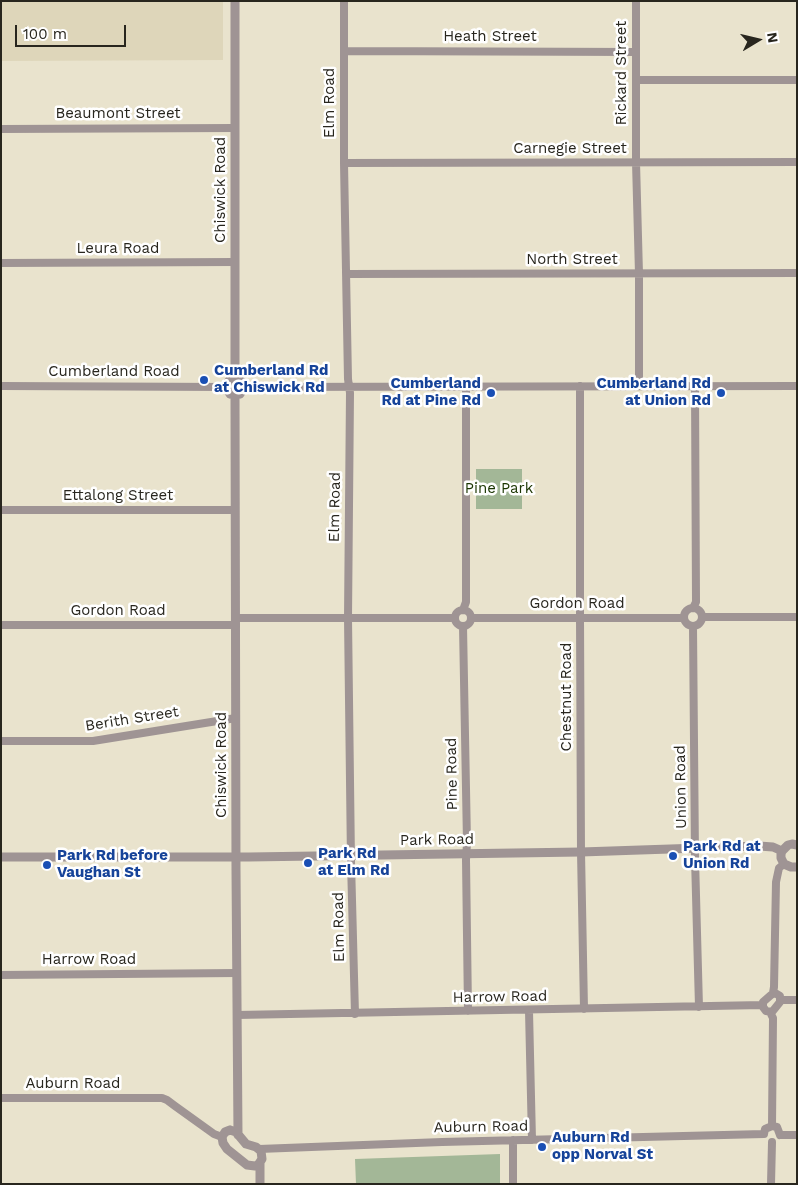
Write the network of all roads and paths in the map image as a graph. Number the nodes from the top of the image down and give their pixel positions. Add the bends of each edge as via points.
1 (235, 1) edge
2 (344, 1) edge
3 (636, 1) edge
4 (344, 51) junction
5 (636, 52) junction
6 (636, 80) junction
7 (797, 80) edge
8 (235, 128) junction
9 (1, 129) edge
10 (636, 162) junction
11 (797, 162) edge
12 (344, 163) junction
13 (235, 262) junction
14 (1, 263) edge
15 (797, 273) edge
16 (346, 274) junction
17 (639, 274) junction
18 (235, 378) junction
19 (1, 386) edge
20 (349, 386) junction
21 (466, 386) junction
22 (580, 386) junction
23 (640, 386) junction
24 (695, 386) junction
25 (797, 386) edge
26 (226, 387) junction
27 (244, 387) junction
28 (235, 395) junction
29 (1, 510) edge
30 (235, 510) junction
31 (693, 608) junction
32 (463, 610) junction
33 (797, 617) edge
34 (348, 618) junction
35 (455, 618) junction
36 (471, 618) junction
37 (580, 618) junction
38 (684, 618) junction
39 (702, 618) junction
40 (235, 622) junction
41 (1, 625) edge
42 (463, 626) junction
43 (693, 627) junction
44 (236, 718) junction
45 (1, 741) edge
46 (797, 845) edge
47 (696, 849) junction
48 (782, 851) junction
49 (581, 852) junction
50 (466, 853) junction
51 (351, 855) junction
52 (236, 857) junction
53 (1, 858) edge
54 (784, 864) junction
55 (797, 867) edge
56 (237, 973) junction
57 (1, 974) edge
58 (773, 994) junction
59 (780, 1000) junction
60 (797, 1000) edge
61 (762, 1005) junction
62 (699, 1007) junction
63 (584, 1009) junction
64 (529, 1010) junction
65 (468, 1011) junction
66 (770, 1012) junction
67 (354, 1014) junction
68 (237, 1015) junction
69 (1, 1098) edge
70 (772, 1126) junction
71 (764, 1134) junction
72 (238, 1135) junction
73 (780, 1135) junction
74 (797, 1135) edge
75 (222, 1137) junction
76 (513, 1140) junction
77 (532, 1140) junction
78 (772, 1142) junction
79 (259, 1149) junction
80 (260, 1162) junction
81 (260, 1184) edge
82 (513, 1184) edge
83 (771, 1184) edge

1 - 8 street, Chiswick Road
2 - 4 street, Elm Road
3 - 5 street, Rickard Street
4 - 5 street, Heath Street
4 - 12 street, Elm Road
5 - 6 street, Rickard Street
6 - 7 street
6 - 10 street, Rickard Street
8 - 9 street, Beaumont Street
8 - 13 street, Chiswick Road
10 - 11 street, Carnegie Street
10 - 12 street, Carnegie Street
10 - 17 street, Rickard Street
12 - 16 street, Elm Road
13 - 14 street, Leura Road
13 - 18 street, Chiswick Road
15 - 17 street, North Street
16 - 17 street, North Street
16 - 20 street, Elm Road
17 - 23 street, Rickard Street
18 - 26 street
18 - 27 street
19 - 26 street, Cumberland Road
20 - 21 street
20 - 27 street
20 - 34 street, Elm Road
21 - 22 street
21 - 32 street via 466,602
22 - 23 street
22 - 37 street, Chestnut Road
23 - 24 street
24 - 25 street
24 - 31 street via 696,602
26 - 28 street
27 - 28 street via 240,394
28 - 30 street, Chiswick Road
29 - 30 street, Ettalong Street
30 - 40 street, Chiswick Road
31 - 38 street via 687,610
31 - 39 street
32 - 35 street via 457,612
32 - 36 street via 469,612
33 - 39 street
34 - 35 street, Gordon Road
34 - 40 street, Gordon Road
34 - 51 street, Elm Road
35 - 42 street
36 - 37 street, Gordon Road
36 - 42 street
37 - 38 street, Gordon Road
37 - 49 street, Chestnut Road
38 - 43 street
39 - 43 street
40 - 41 street, Gordon Road
40 - 44 street, Chiswick Road
42 - 50 street, Pine Road
43 - 47 street, Union Road
44 - 45 street, Berith Street via 92,741
44 - 52 street, Chiswick Road
46 - 48 street via 788,845
47 - 48 street, Park Road via 759,846
47 - 49 street, Park Road
47 - 62 street, Union Road
48 - 54 street
49 - 50 street, Park Road
49 - 63 street, Chestnut Road
50 - 51 street, Park Road
50 - 65 street, Pine Road
51 - 52 street, Park Road
51 - 67 street, Elm Road
52 - 53 street, Park Road
52 - 56 street, Chiswick Road
54 - 55 street
54 - 58 street via 779,868 776,882
56 - 57 street, Harrow Road
56 - 68 street, Chiswick Road
58 - 59 street
58 - 61 street
59 - 60 street
59 - 66 street
61 - 62 street, Harrow Road
61 - 66 street
62 - 63 street, Harrow Road
63 - 64 street, Harrow Road
64 - 65 street, Harrow Road
64 - 77 street
65 - 67 street, Harrow Road
66 - 70 street via 773,1018
67 - 68 street, Harrow Road
68 - 72 street, Chiswick Road
69 - 75 street, Auburn Road via 162,1098 205,1129
70 - 71 street via 765,1129
70 - 73 street via 777,1127
71 - 77 street, Auburn Road
71 - 78 street via 765,1139
72 - 75 street via 230,1130
72 - 79 street via 246,1144
73 - 74 street
73 - 78 street
75 - 80 street via 226,1149 247,1166
76 - 77 street, Auburn Road
76 - 79 street, Auburn Road
76 - 82 street
78 - 83 street
79 - 80 street
80 - 81 street

